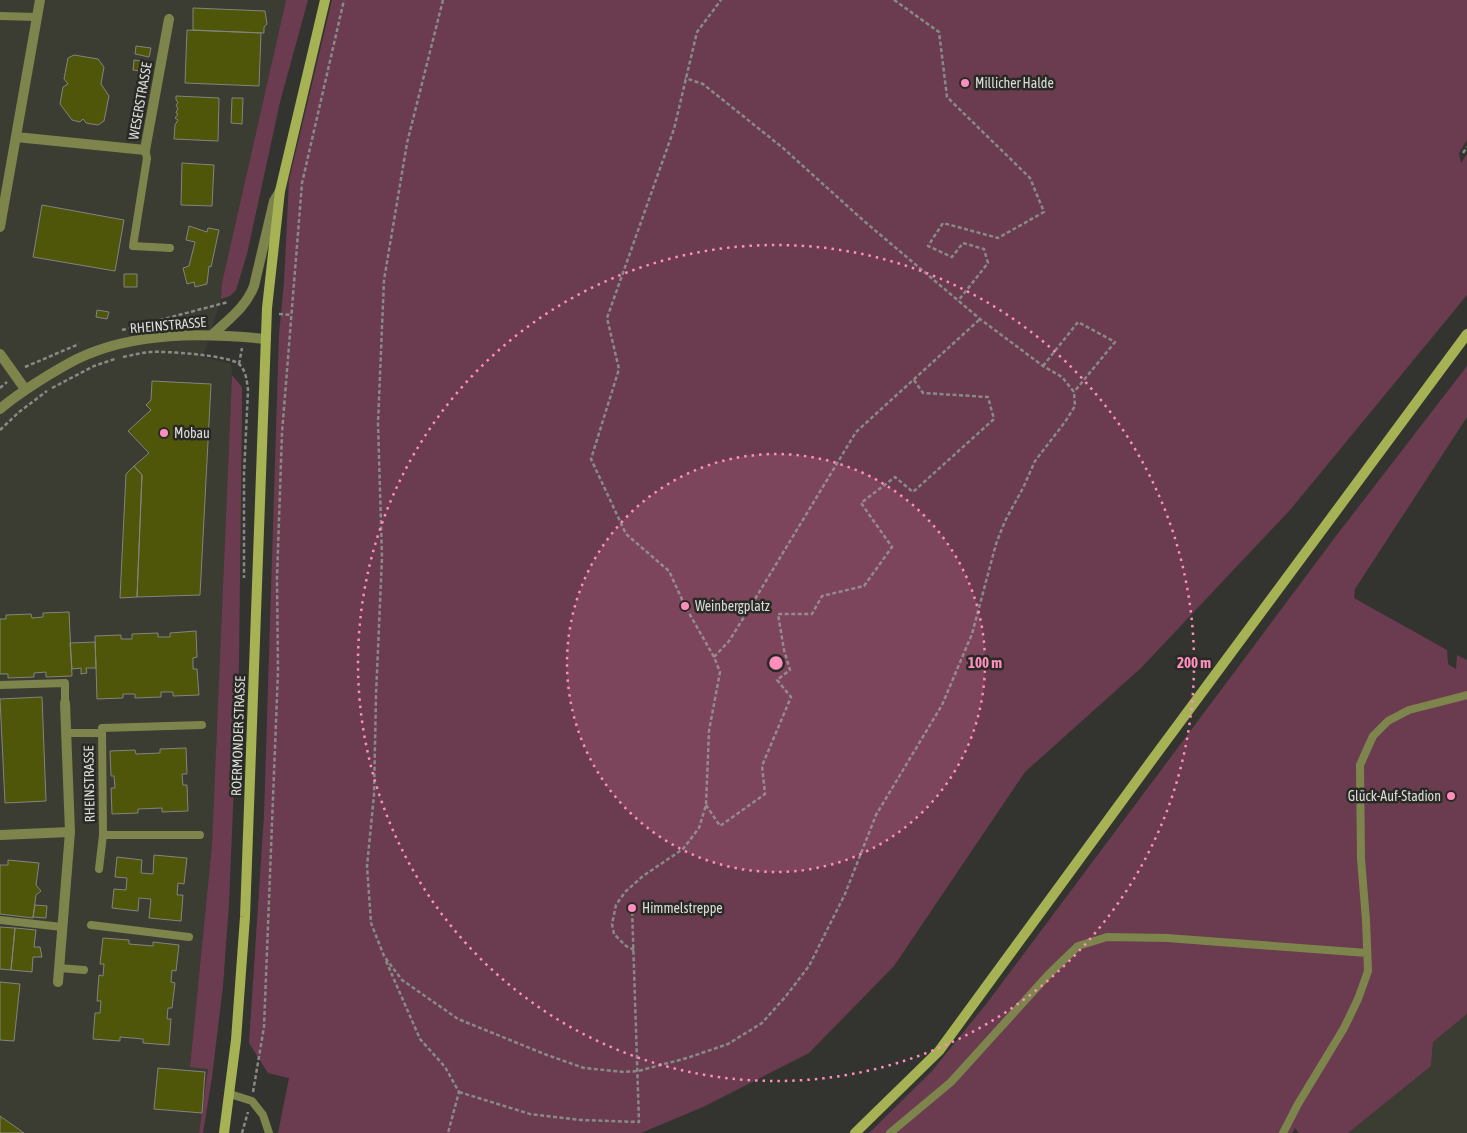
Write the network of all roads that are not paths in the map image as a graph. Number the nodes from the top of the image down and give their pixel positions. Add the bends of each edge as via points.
1 (40, 0) edge
2 (325, 0) edge
3 (0, 16) edge
4 (37, 17) junction
5 (169, 19) dead end
6 (16, 137) junction
7 (145, 150) junction
8 (280, 191) junction
9 (0, 226) edge
10 (170, 248) dead end
11 (1467, 334) edge
12 (212, 335) junction
13 (266, 339) junction
14 (0, 354) edge
15 (25, 389) junction
16 (0, 408) edge
17 (0, 685) edge
18 (1467, 696) edge
19 (65, 703) joint
20 (202, 725) dead end
21 (102, 733) junction
22 (66, 734) junction
23 (70, 832) junction
24 (200, 834) dead end
25 (0, 835) edge
26 (103, 835) junction
27 (99, 869) dead end
28 (0, 920) edge
29 (91, 925) dead end
30 (62, 927) junction
31 (189, 937) dead end
32 (1368, 953) junction
33 (59, 968) junction
34 (84, 970) dead end
35 (58, 982) dead end
36 (230, 1094) junction
37 (224, 1133) edge
38 (269, 1133) edge
39 (856, 1133) edge
40 (890, 1133) edge
41 (1283, 1133) edge

1 - 4 street
2 - 8 main road, ROERMONDER STRASSE
3 - 4 lane
4 - 6 street
5 - 7 street, WESERSTRASSE
6 - 7 street, WESERSTRASSE
6 - 9 street
7 - 10 lane via 147,158 133,246
8 - 12 street via 274,201 250,298
8 - 13 main road, ROERMONDER STRASSE
11 - 39 main road via 939,1052
12 - 13 street, RHEINSTRASSE
12 - 15 street, RHEINSTRASSE via 145,339 112,346 78,358
13 - 36 main road, ROERMONDER STRASSE via 245,908
14 - 15 street
15 - 16 street, RHEINSTRASSE
17 - 19 lane, RHEINSTRASSE via 65,683
18 - 32 lane via 1409,710 1388,721 1373,736 1360,765 1361,859
19 - 22 street, RHEINSTRASSE
20 - 21 lane, RHEINSTRASSE via 102,728
21 - 22 lane, RHEINSTRASSE
21 - 26 lane, RHEINSTRASSE
22 - 23 street, RHEINSTRASSE
23 - 25 street, RHEINSTRASSE
23 - 30 street, RHEINSTRASSE
24 - 26 lane, RHEINSTRASSE
26 - 27 lane, RHEINSTRASSE
28 - 30 lane
29 - 31 lane
30 - 33 street, RHEINSTRASSE
32 - 40 lane via 1167,938 1108,937 1078,946 951,1082
32 - 41 lane via 1368,971 1358,999
33 - 34 lane
33 - 35 street, RHEINSTRASSE
36 - 37 main road, ROERMONDER STRASSE
36 - 38 lane via 252,1101 263,1115

